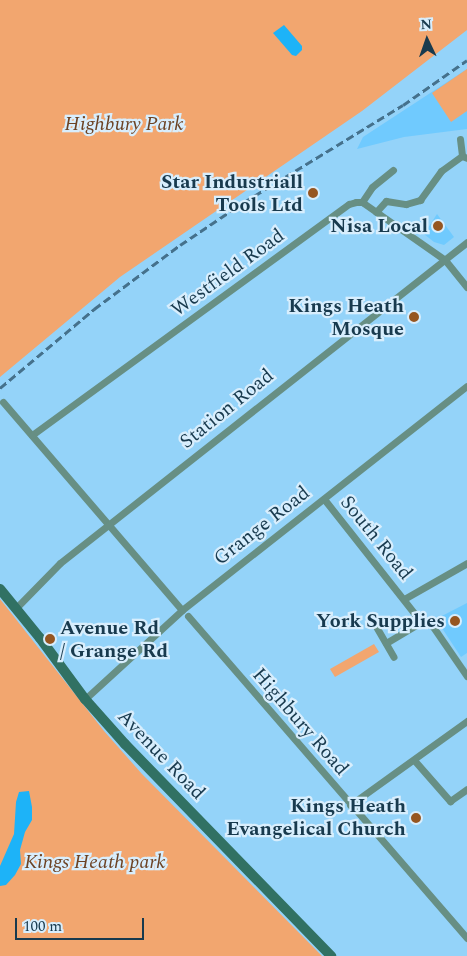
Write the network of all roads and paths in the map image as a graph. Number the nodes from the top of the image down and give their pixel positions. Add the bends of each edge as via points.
1 (460, 139) dead end
2 (464, 157) edge
3 (394, 170) dead end
4 (362, 202) junction
5 (376, 212) junction
6 (467, 242) edge
7 (445, 260) junction
8 (467, 288) edge
9 (467, 386) edge
10 (3, 402) dead end
11 (32, 435) junction
12 (324, 499) junction
13 (109, 524) junction
14 (467, 563) edge
15 (0, 589) edge
16 (404, 598) junction
17 (15, 609) junction
18 (182, 610) junction
19 (188, 616) dead end
20 (421, 622) junction
21 (374, 623) dead end
22 (386, 643) junction
23 (394, 657) dead end
24 (467, 676) edge
25 (85, 699) junction
26 (467, 722) edge
27 (414, 760) junction
28 (467, 789) edge
29 (350, 805) junction
30 (467, 938) edge
31 (331, 956) edge

1 - 2 street
2 - 5 street via 440,171 420,200 406,204 386,202
3 - 4 street via 372,187
4 - 5 street
4 - 11 street, Westfield Road via 349,204
5 - 7 street
6 - 7 street, Station Road
7 - 8 street
7 - 13 street, Station Road
9 - 12 street, Grange Road
10 - 11 street
11 - 13 street
12 - 16 street, South Road
12 - 18 street, Grange Road
13 - 17 street, Station Road via 60,562
13 - 18 street
14 - 16 street
15 - 17 street, Avenue Road
16 - 20 street, South Road
17 - 25 street, Avenue Road
18 - 25 street, Grange Road
19 - 29 street, Highbury Road
20 - 22 street
20 - 24 street via 429,621 436,628
21 - 22 street
22 - 23 street
25 - 31 street, Avenue Road
26 - 27 street
27 - 28 street via 450,801
27 - 29 street
29 - 30 street, Highbury Road

